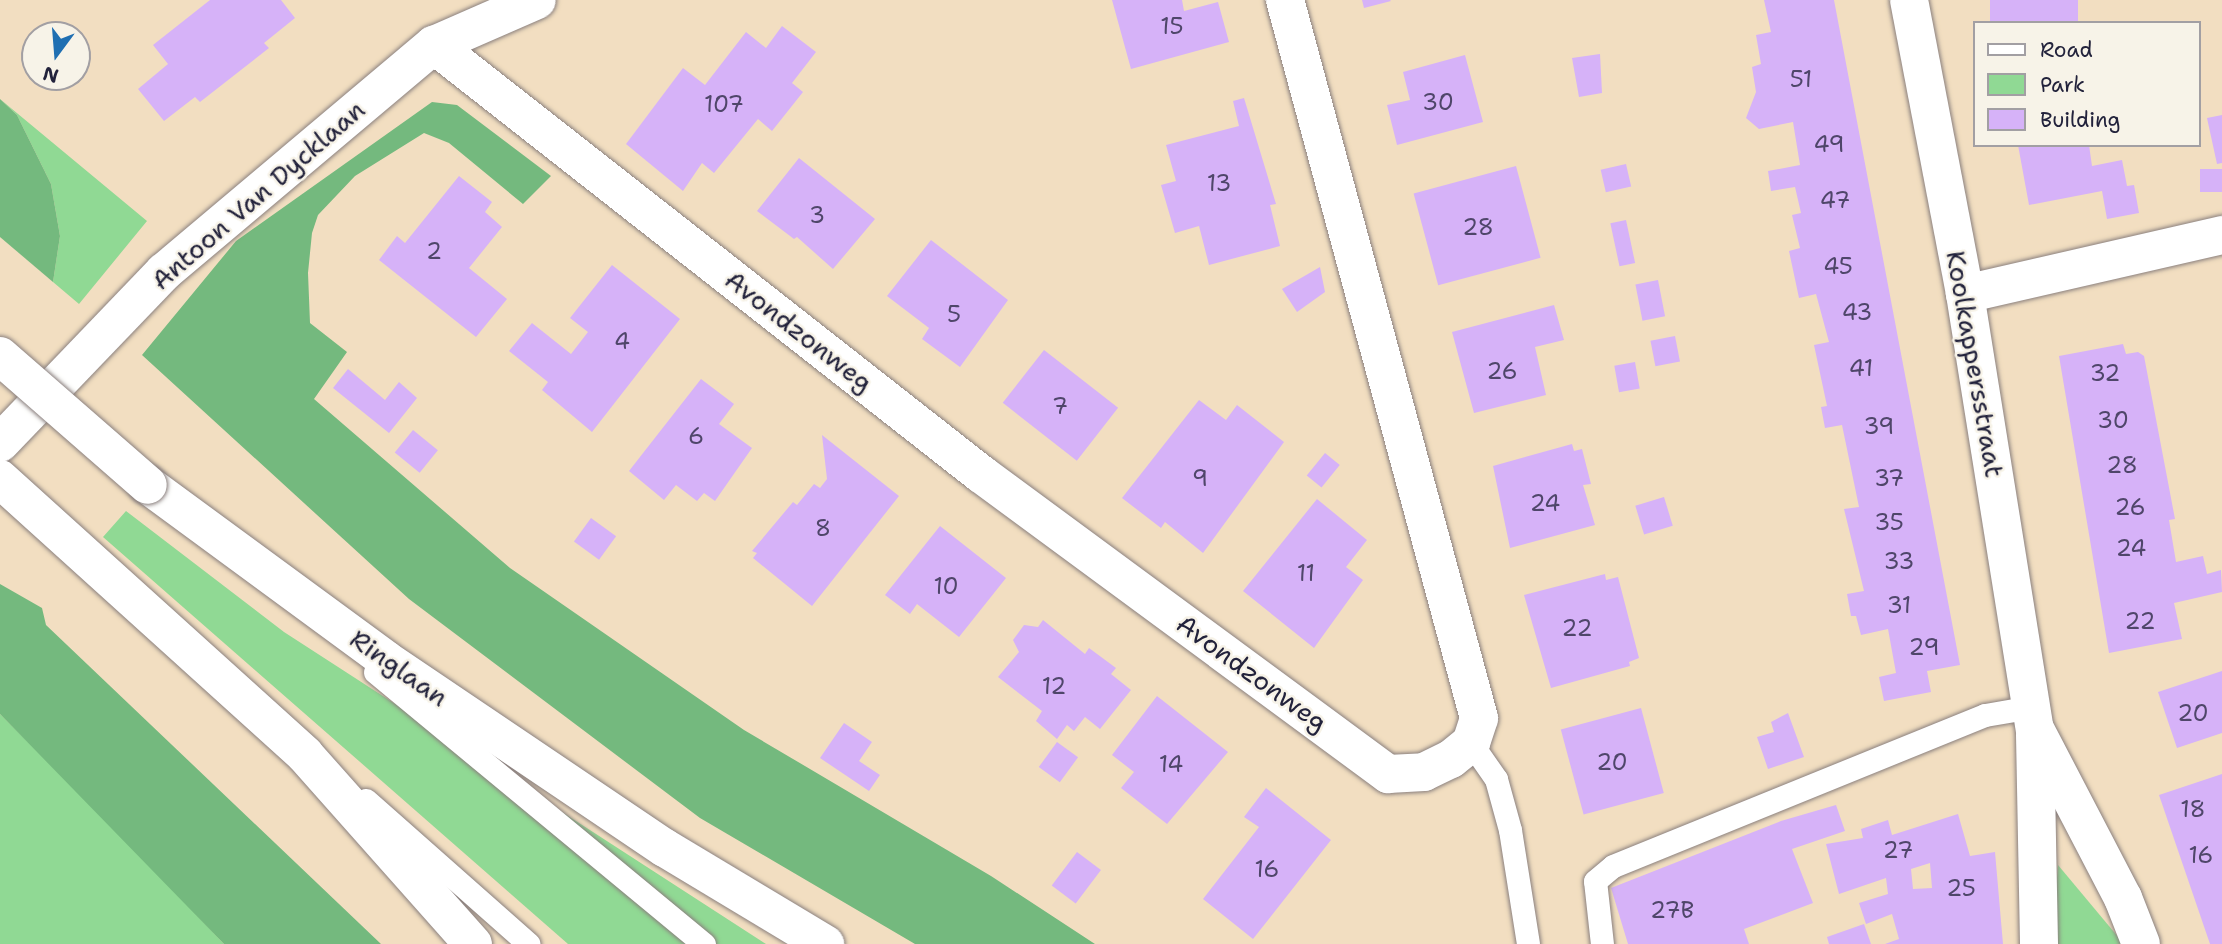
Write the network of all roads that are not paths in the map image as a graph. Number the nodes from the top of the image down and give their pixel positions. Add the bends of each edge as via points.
1 (537, 0) edge
2 (1285, 0) edge
3 (1909, 0) edge
4 (433, 45) junction
5 (2222, 235) edge
6 (1965, 294) junction
7 (0, 356) edge
8 (5, 438) edge
9 (0, 479) edge
10 (148, 485) junction
11 (88, 555) junction
12 (2034, 718) junction
13 (1471, 743) junction
14 (473, 944) edge
15 (529, 944) edge
16 (705, 944) edge
17 (825, 944) edge
18 (1528, 944) edge
19 (1602, 944) edge
20 (2039, 944) edge
21 (2141, 944) edge

1 - 4 main road, Antoon Van Dycklaan
2 - 13 main road via 1479,718
3 - 6 main road, Koolkappersstraat
4 - 8 main road, Antoon Van Dycklaan via 164,272
4 - 13 main road, Avondzonweg via 981,474 1388,774 1424,772 1451,760
5 - 6 main road
6 - 12 main road, Koolkappersstraat
7 - 10 main road, Ringlaan, bridge
9 - 11 main road
10 - 16 lane
10 - 17 main road, Ringlaan via 386,660 665,848
11 - 14 main road via 305,755
11 - 15 lane
12 - 19 lane via 1985,715 1613,866 1595,881
12 - 20 main road, Koolkappersstraat
12 - 21 main road, Koolkappersstraat
13 - 18 lane via 1496,779 1510,830

